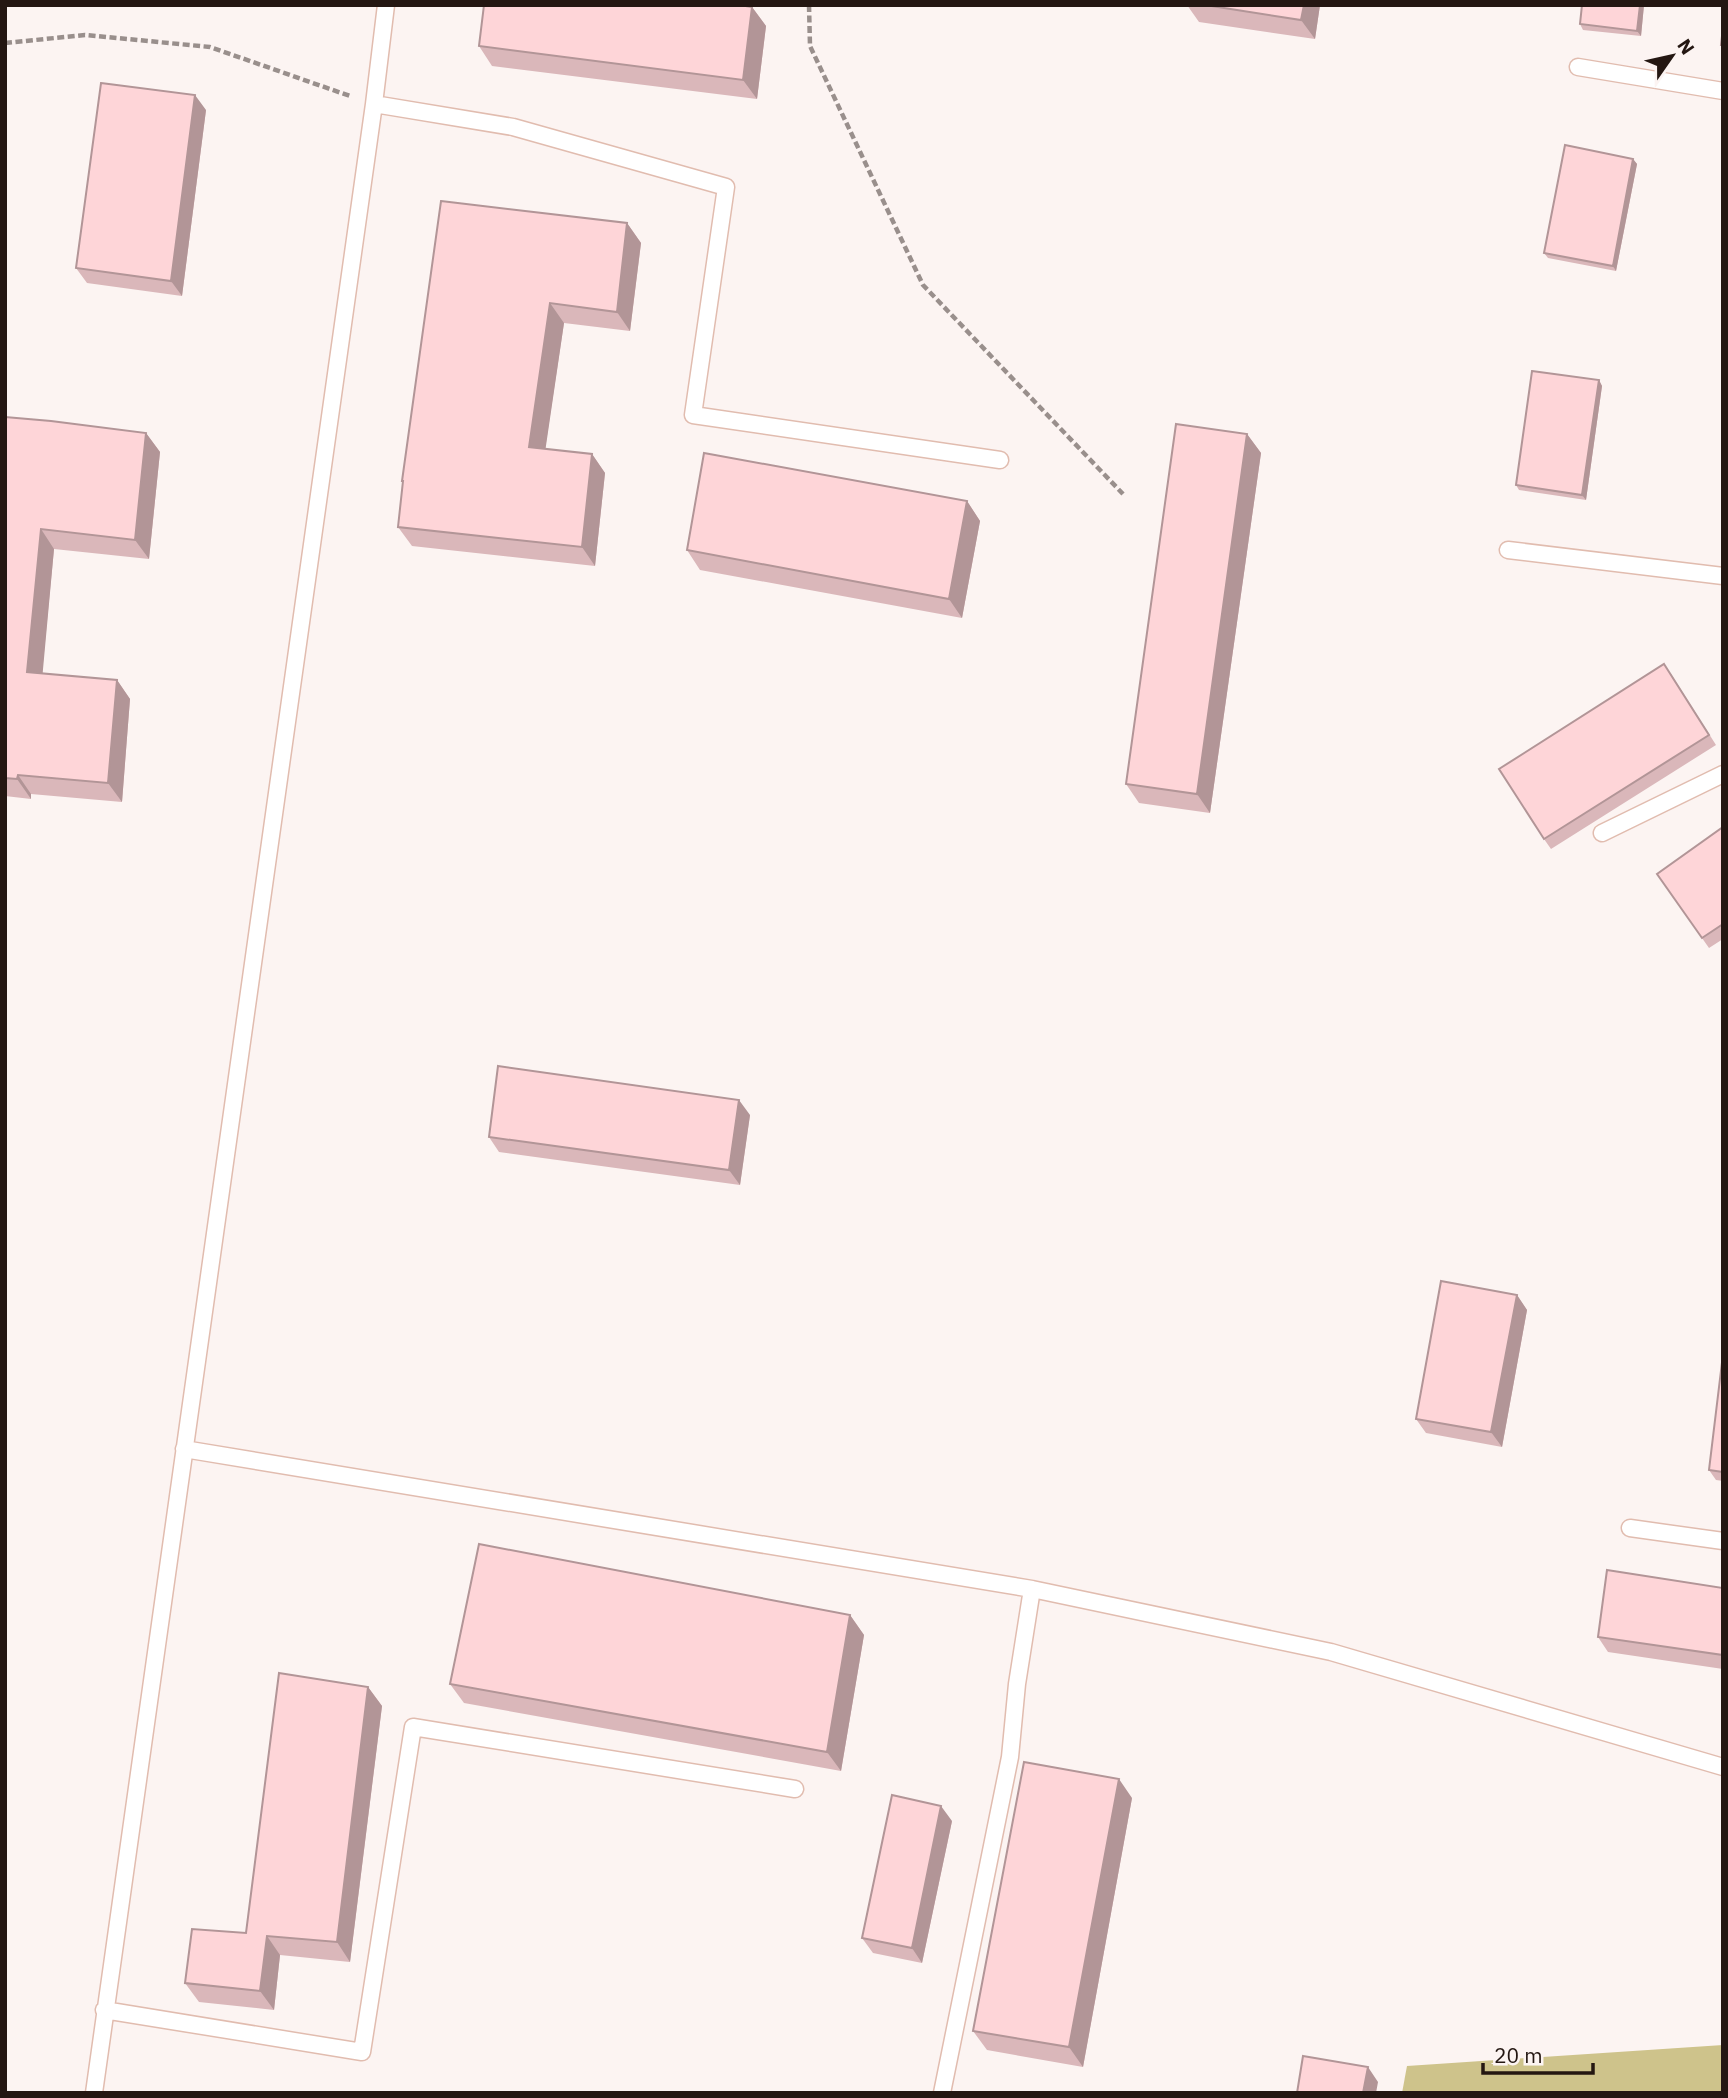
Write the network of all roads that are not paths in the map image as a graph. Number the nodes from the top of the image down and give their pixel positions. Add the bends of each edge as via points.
1 (386, 5) edge
2 (1578, 67) dead end
3 (1723, 91) edge
4 (374, 104) junction
5 (1000, 460) dead end
6 (1508, 550) dead end
7 (1723, 576) edge
8 (1723, 774) edge
9 (1602, 832) dead end
10 (184, 1449) junction
11 (1630, 1528) dead end
12 (1723, 1541) edge
13 (1032, 1589) junction
14 (1723, 1767) edge
15 (795, 1789) dead end
16 (104, 2010) junction
17 (94, 2093) edge
18 (942, 2093) edge

1 - 4 lane
2 - 3 lane
4 - 5 lane via 513,127 726,187 693,415
4 - 10 lane
6 - 7 lane
8 - 9 lane
10 - 13 lane
10 - 16 lane
11 - 12 lane
13 - 14 lane via 1331,1652
13 - 18 lane via 1010,1758
15 - 16 lane via 413,1727 362,2052
16 - 17 lane

